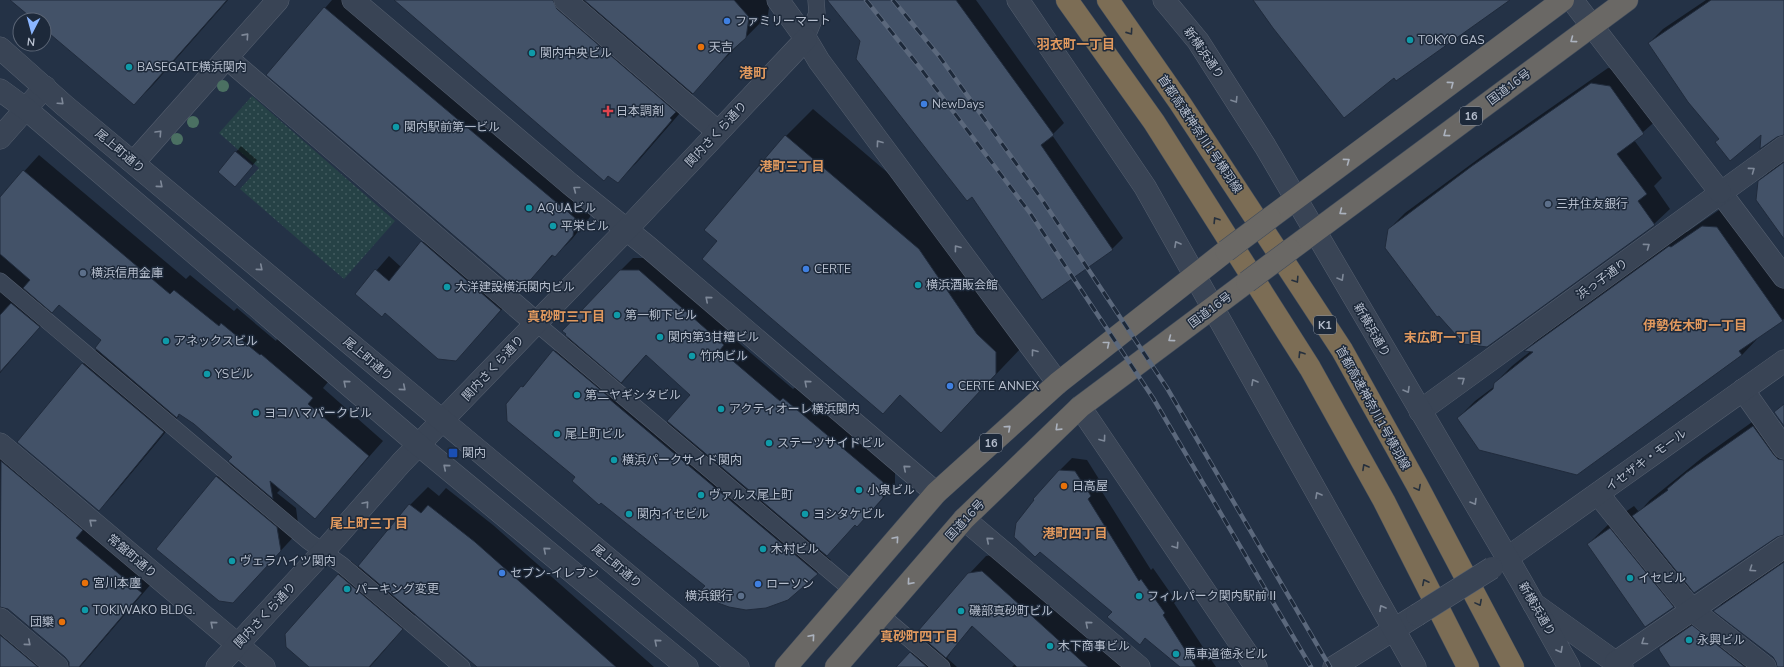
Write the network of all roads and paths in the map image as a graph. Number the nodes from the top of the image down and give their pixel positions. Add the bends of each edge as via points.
1 (278, 0) edge
2 (353, 0) edge
3 (565, 0) edge
4 (778, 0) edge
5 (816, 0) edge
6 (1067, 0) edge
7 (1108, 0) edge
8 (1164, 0) edge
9 (1563, 0) edge
10 (1572, 0) edge
11 (1627, 0) edge
12 (1018, 1) edge
13 (1591, 26) junction
14 (806, 38) junction
15 (0, 48) edge
16 (227, 58) junction
17 (45, 87) junction
18 (0, 90) edge
19 (26, 109) junction
20 (718, 132) junction
21 (0, 138) edge
22 (1784, 147) edge
23 (134, 162) junction
24 (1720, 192) junction
25 (1296, 199) junction
26 (627, 229) junction
27 (1314, 232) junction
28 (1194, 274) junction
29 (1784, 277) edge
30 (0, 281) edge
31 (1213, 308) junction
32 (536, 323) junction
33 (1784, 361) edge
34 (1058, 383) junction
35 (1743, 390) junction
36 (1080, 407) junction
37 (1420, 411) junction
38 (443, 422) junction
39 (0, 444) edge
40 (420, 446) junction
41 (1784, 448) edge
42 (936, 493) junction
43 (1598, 494) junction
44 (964, 519) junction
45 (1784, 547) edge
46 (323, 552) junction
47 (1500, 563) junction
48 (852, 590) junction
49 (1534, 604) junction
50 (1692, 610) junction
51 (881, 615) junction
52 (0, 619) edge
53 (1394, 629) junction
54 (237, 644) junction
55 (1619, 664) edge
56 (57, 667) edge
57 (217, 667) edge
58 (264, 667) edge
59 (462, 667) edge
60 (687, 667) edge
61 (738, 667) edge
62 (786, 667) edge
63 (836, 667) edge
64 (942, 667) edge
65 (1139, 667) edge
66 (1256, 667) edge
67 (1334, 667) edge
68 (1415, 667) edge
69 (1468, 667) edge
70 (1513, 667) edge
71 (1570, 667) edge
72 (1765, 667) edge

16 -> 1 street
26 -> 2 street via 570,184
3 - 20 street
4 - 14 street
5 - 14 lane via 817,13
69 -> 6 highway via 1384,500 1310,368 1154,122
7 -> 70 highway, 首都高速神奈川1号横羽線 / K1 via 1180,103 1342,350
8 -> 25 street, 新横浜通り via 1198,42
25 -> 9 highway, 16
10 - 13 street
11 - 13 highway, 国道16号 / 16
28 -> 12 street via 1145,187
13 - 24 street
13 -> 27 highway, 国道16号 / 16
14 - 20 street, 関内さくら通り
34 -> 14 street via 819,61
15 - 17 street, 尾上町通り
23 -> 16 street
16 - 32 street
17 - 19 street
17 -> 23 street, 尾上町通り
18 - 19 street
19 - 21 street
40 -> 19 street
20 - 26 street, 関内さくら通り
24 -> 22 street, 浜っ子通り
23 -> 38 street, 尾上町通り
24 - 29 street
37 -> 24 street, 浜っ子通り
25 - 27 street, 新横浜通り
25 - 28 highway, 16, bridge
26 - 32 street, 関内さくら通り
42 -> 26 street
27 - 31 highway, 国道16号 / 16, bridge
27 -> 37 street, 新横浜通り
28 - 31 street
34 -> 28 highway, 16
30 - 46 lane
31 -> 36 highway, 国道16号 / 16
53 -> 31 street
32 - 38 street, 関内さくら通り
32 - 48 lane
33 - 35 street, イセザキ・モール
42 -> 34 highway, 16
35 - 41 street
35 - 43 street, イセザキ・モール
36 -> 44 highway, 国道16号 / 16
36 -> 66 street
37 -> 47 street, 新横浜通り
38 - 40 street, 関内さくら通り
38 - 61 street, 尾上町通り
54 -> 39 street, 常盤町通り
46 -> 40 street, 関内さくら通り via 401,463
60 -> 40 street
48 -> 42 highway, 16
43 - 47 street, イセザキ・モール
43 - 50 street
44 -> 51 highway, 国道16号 / 16
65 -> 44 street
45 -> 50 street
46 - 54 street, 関内さくら通り
46 - 59 lane via 342,565
47 - 49 street, 新横浜通り
47 - 53 street, イセザキ・モール, bridge
62 -> 48 highway, 16
49 - 55 street
49 -> 71 street, 新横浜通り
50 -> 55 street
50 - 72 street
51 - 63 highway, 国道16号 / 16
51 - 64 lane
52 -> 56 street
53 - 67 street, イセザキ・モール
53 - 68 street
54 - 57 street, 関内さくら通り
54 - 58 street, 常盤町通り

